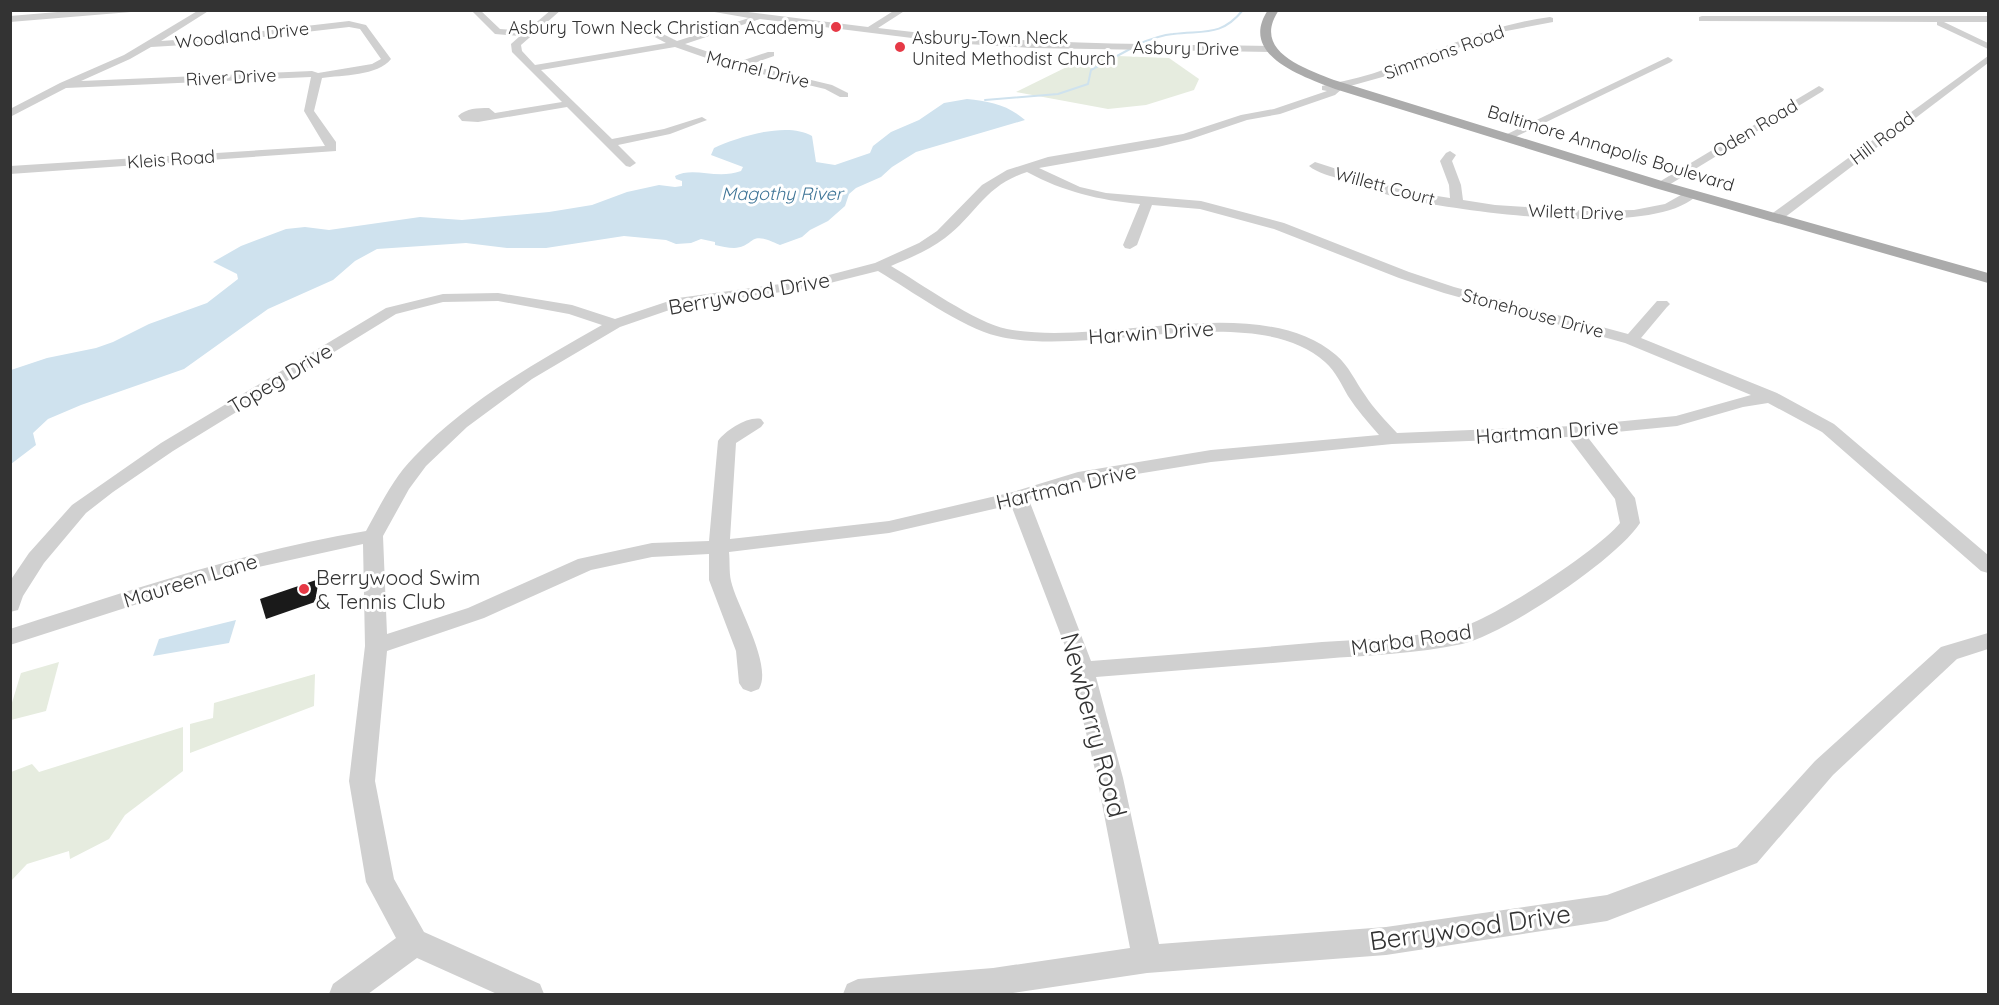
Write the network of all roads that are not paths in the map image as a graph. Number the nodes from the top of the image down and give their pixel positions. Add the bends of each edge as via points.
1 (151, 10) edge
2 (206, 10) edge
3 (476, 10) edge
4 (557, 10) edge
5 (707, 10) edge
6 (773, 10) edge
7 (902, 10) edge
8 (1274, 10) edge
9 (50, 15) junction
10 (760, 17) junction
11 (10, 19) edge
12 (1702, 19) dead end
13 (1932, 19) junction
14 (1989, 19) edge
15 (1550, 20) dead end
16 (40, 25) dead end
17 (643, 27) dead end
18 (868, 31) junction
19 (528, 34) junction
20 (150, 44) junction
21 (672, 45) junction
22 (1989, 46) edge
23 (1270, 49) junction
24 (771, 54) dead end
25 (1989, 59) edge
26 (1668, 60) dead end
27 (740, 65) junction
28 (533, 68) junction
29 (317, 76) junction
30 (64, 85) junction
31 (1339, 86) junction
32 (1819, 89) dead end
33 (844, 95) dead end
34 (567, 104) junction
35 (10, 114) edge
36 (490, 115) dead end
37 (702, 120) dead end
38 (1507, 137) junction
39 (611, 143) junction
40 (1450, 155) dead end
41 (630, 163) dead end
42 (1316, 166) dead end
43 (1028, 167) junction
44 (10, 170) edge
45 (1660, 185) junction
46 (1692, 194) junction
47 (1148, 199) junction
48 (1456, 204) junction
49 (1775, 218) junction
50 (1130, 245) dead end
51 (880, 266) junction
52 (1989, 278) edge
53 (1662, 304) dead end
54 (615, 324) junction
55 (1631, 340) junction
56 (1771, 397) junction
57 (755, 423) dead end
58 (1573, 431) junction
59 (1392, 439) junction
60 (1018, 497) junction
61 (373, 536) junction
62 (719, 547) junction
63 (1989, 566) edge
64 (10, 605) edge
65 (10, 637) edge
66 (1989, 641) edge
67 (376, 646) junction
68 (1083, 670) junction
69 (751, 682) dead end
70 (414, 942) junction
71 (1147, 959) junction
72 (344, 994) edge
73 (529, 994) edge
74 (858, 994) edge

1 - 9 street
2 - 20 street
3 - 19 street via 498,32
4 - 19 street
5 - 10 street, Asbury Drive
6 - 10 street
7 - 18 street
8 - 23 main road via 1264,33
9 - 11 street
9 - 16 street
10 - 18 street, Asbury Drive
10 - 21 street
12 - 13 street
13 - 14 street
13 - 22 street
15 - 31 street, Simmons Road via 1491,33 1370,79
17 - 21 street, Marnel Drive
18 - 23 street, Asbury Drive via 1032,45
19 - 28 street via 516,44 517,52
20 - 29 street, Woodland Drive via 354,24 364,27 386,59 374,67
20 - 30 street
21 - 27 street, Marnel Drive
21 - 28 street
23 - 31 main road, Baltimore Annapolis Boulevard via 1291,65
24 - 27 street
25 - 49 street, Hill Road
26 - 38 street
27 - 33 street, Marnel Drive via 828,87
28 - 34 street
29 - 30 street, River Drive
29 - 44 street, Kleis Road via 309,111 332,149
30 - 35 street
31 - 38 main road, Baltimore Annapolis Boulevard
31 - 43 street, Berrywood Drive via 1330,93 1276,112 1248,116 1186,137
32 - 45 street, Oden Road
34 - 36 street
34 - 39 street
37 - 39 street
38 - 45 main road, Baltimore Annapolis Boulevard
39 - 41 street
40 - 48 street via 1446,161 1455,178
42 - 48 street, Willett Court via 1385,190
43 - 47 street, Stonehouse Drive via 1076,190 1106,197
43 - 51 street, Berrywood Drive via 996,180 956,222 924,246
45 - 46 main road, Baltimore Annapolis Boulevard
46 - 48 street, Wilett Drive via 1669,207 1634,214 1567,214
46 - 49 main road, Baltimore Annapolis Boulevard
47 - 50 street
47 - 55 street, Stonehouse Drive via 1201,205 1279,226 1449,290
49 - 52 main road, Baltimore Annapolis Boulevard
51 - 54 street, Berrywood Drive via 820,283 678,302
51 - 59 street, Harwin Drive via 974,321 999,332 1027,337 1084,337 1230,326 1292,339 1318,348 1341,369
53 - 55 street
54 - 61 street, Berrywood Drive via 526,375 436,444 400,488
54 - 64 street, Topeg Drive via 572,310 498,297 443,298 391,312 194,430 106,488 79,509 36,558
55 - 56 street, Stonehouse Drive
56 - 58 street, Hartman Drive via 1677,421
56 - 63 street, Stonehouse Drive via 1827,428
57 - 62 street via 727,441
58 - 59 street, Hartman Drive
58 - 68 street, Marba Road via 1625,498 1630,523 1589,562 1488,627 1461,636 1404,644
59 - 60 street, Hartman Drive via 1211,456 1078,478
60 - 62 street, Hartman Drive via 889,527
60 - 68 street, Newberry Road
61 - 65 street, Maureen Lane via 276,554
61 - 67 street
62 - 67 street, Hartman Drive via 652,550 585,564 476,613
62 - 69 street via 720,580 747,651
66 - 71 street, Berrywood Drive via 1949,653 1824,768 1747,855 1607,908 1386,941
67 - 70 street via 362,781 380,882
68 - 71 street, Newberry Road via 1110,778
70 - 72 street
70 - 73 street
71 - 74 street, Berrywood Drive via 993,982

